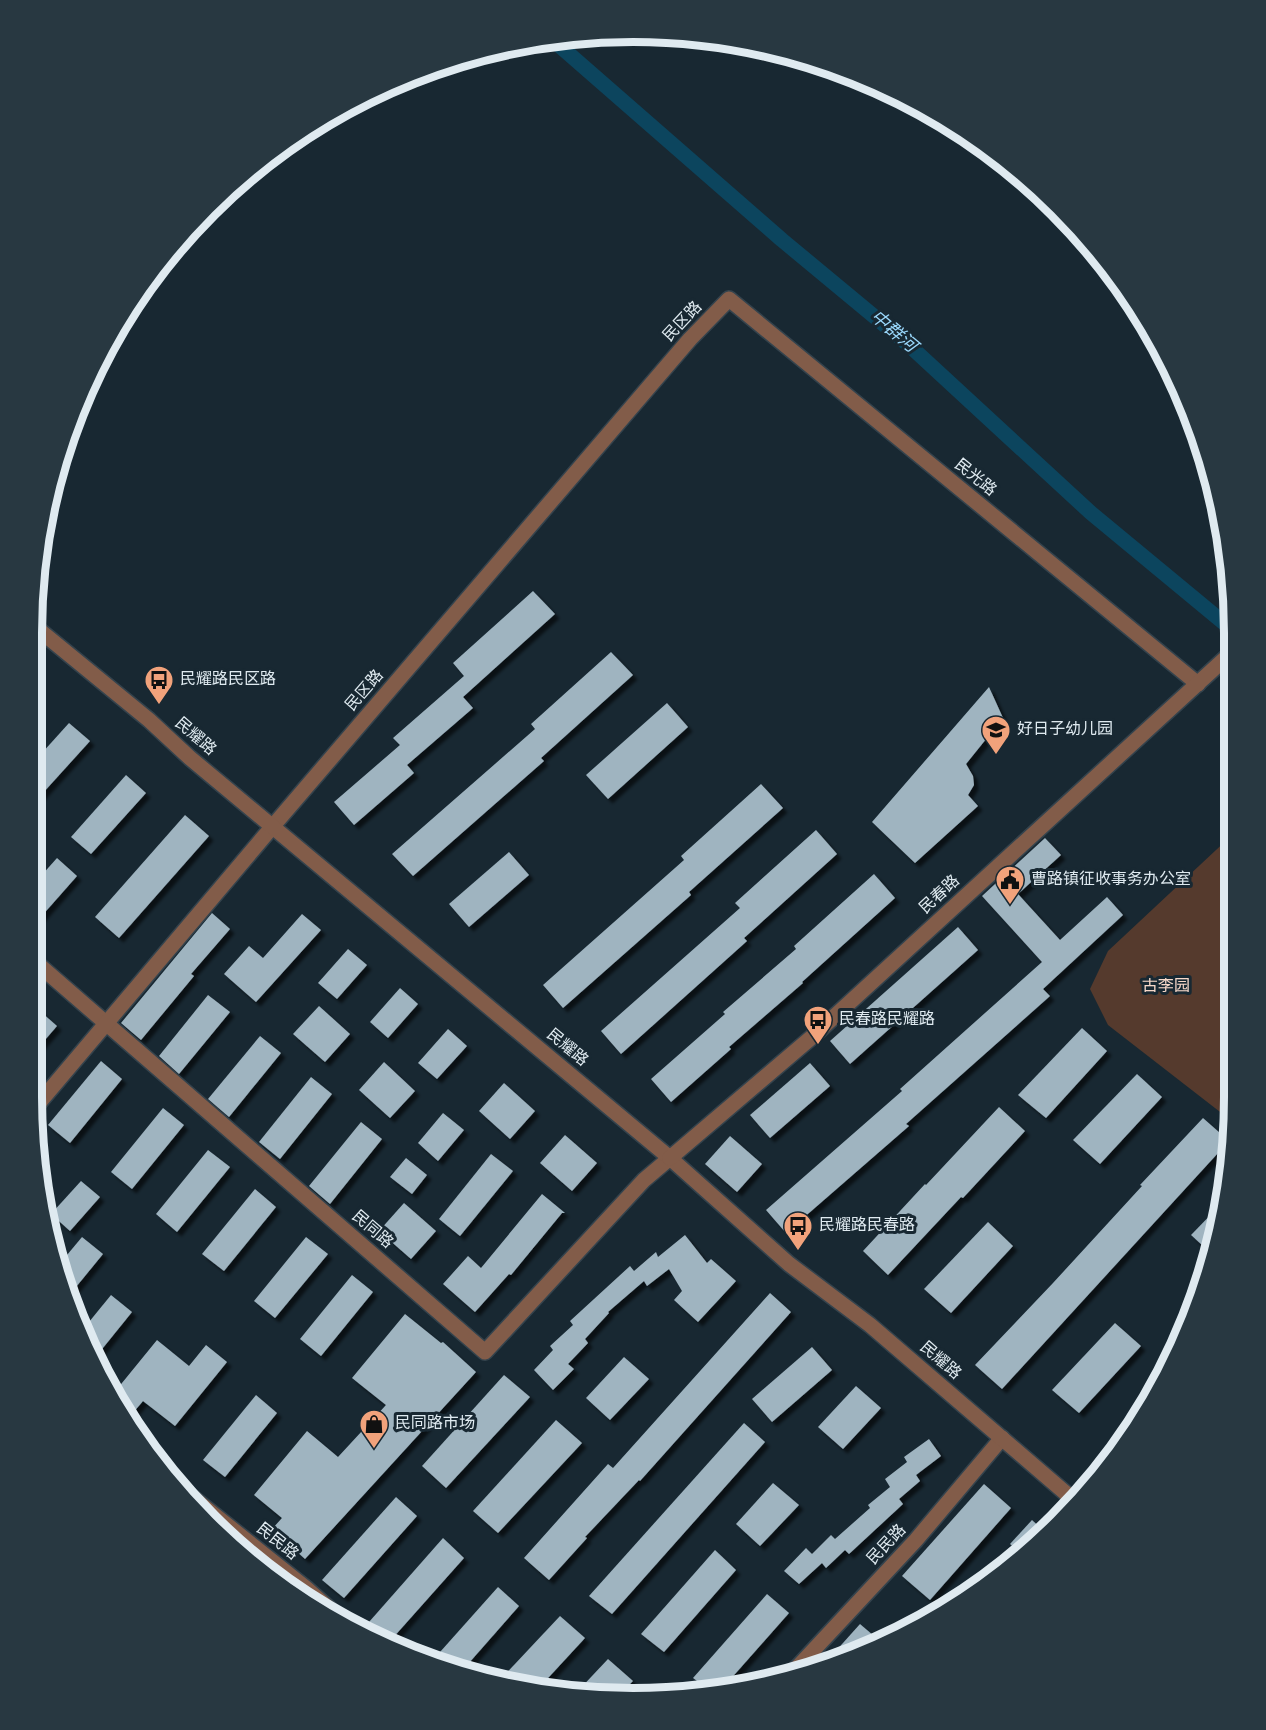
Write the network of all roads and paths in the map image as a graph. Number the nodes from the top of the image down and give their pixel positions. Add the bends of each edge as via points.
1 (729, 299) joint
2 (42, 632) edge
3 (1224, 660) edge
4 (1198, 684) junction
5 (273, 826) junction
6 (42, 967) edge
7 (106, 1022) junction
8 (42, 1099) edge
9 (670, 1158) junction
10 (1002, 1438) junction
11 (1069, 1496) edge
12 (218, 1518) edge
13 (309, 1591) edge
14 (801, 1664) edge

1 - 4 street, 民光路
1 - 5 street, 民区路 via 682,348
2 - 5 street, 民耀路
3 - 4 street, 民春路
4 - 9 street, 民春路 via 812,1037
5 - 7 street, 民区路
5 - 9 street, 民耀路
6 - 7 street, 民同路
7 - 8 street, 民区路
7 - 9 street, 民同路 via 485,1352 644,1180
9 - 10 street, 民耀路 via 789,1264 870,1325
10 - 11 street, 民耀路
10 - 14 street, 民民路 via 916,1540
12 - 13 street, 民民路

